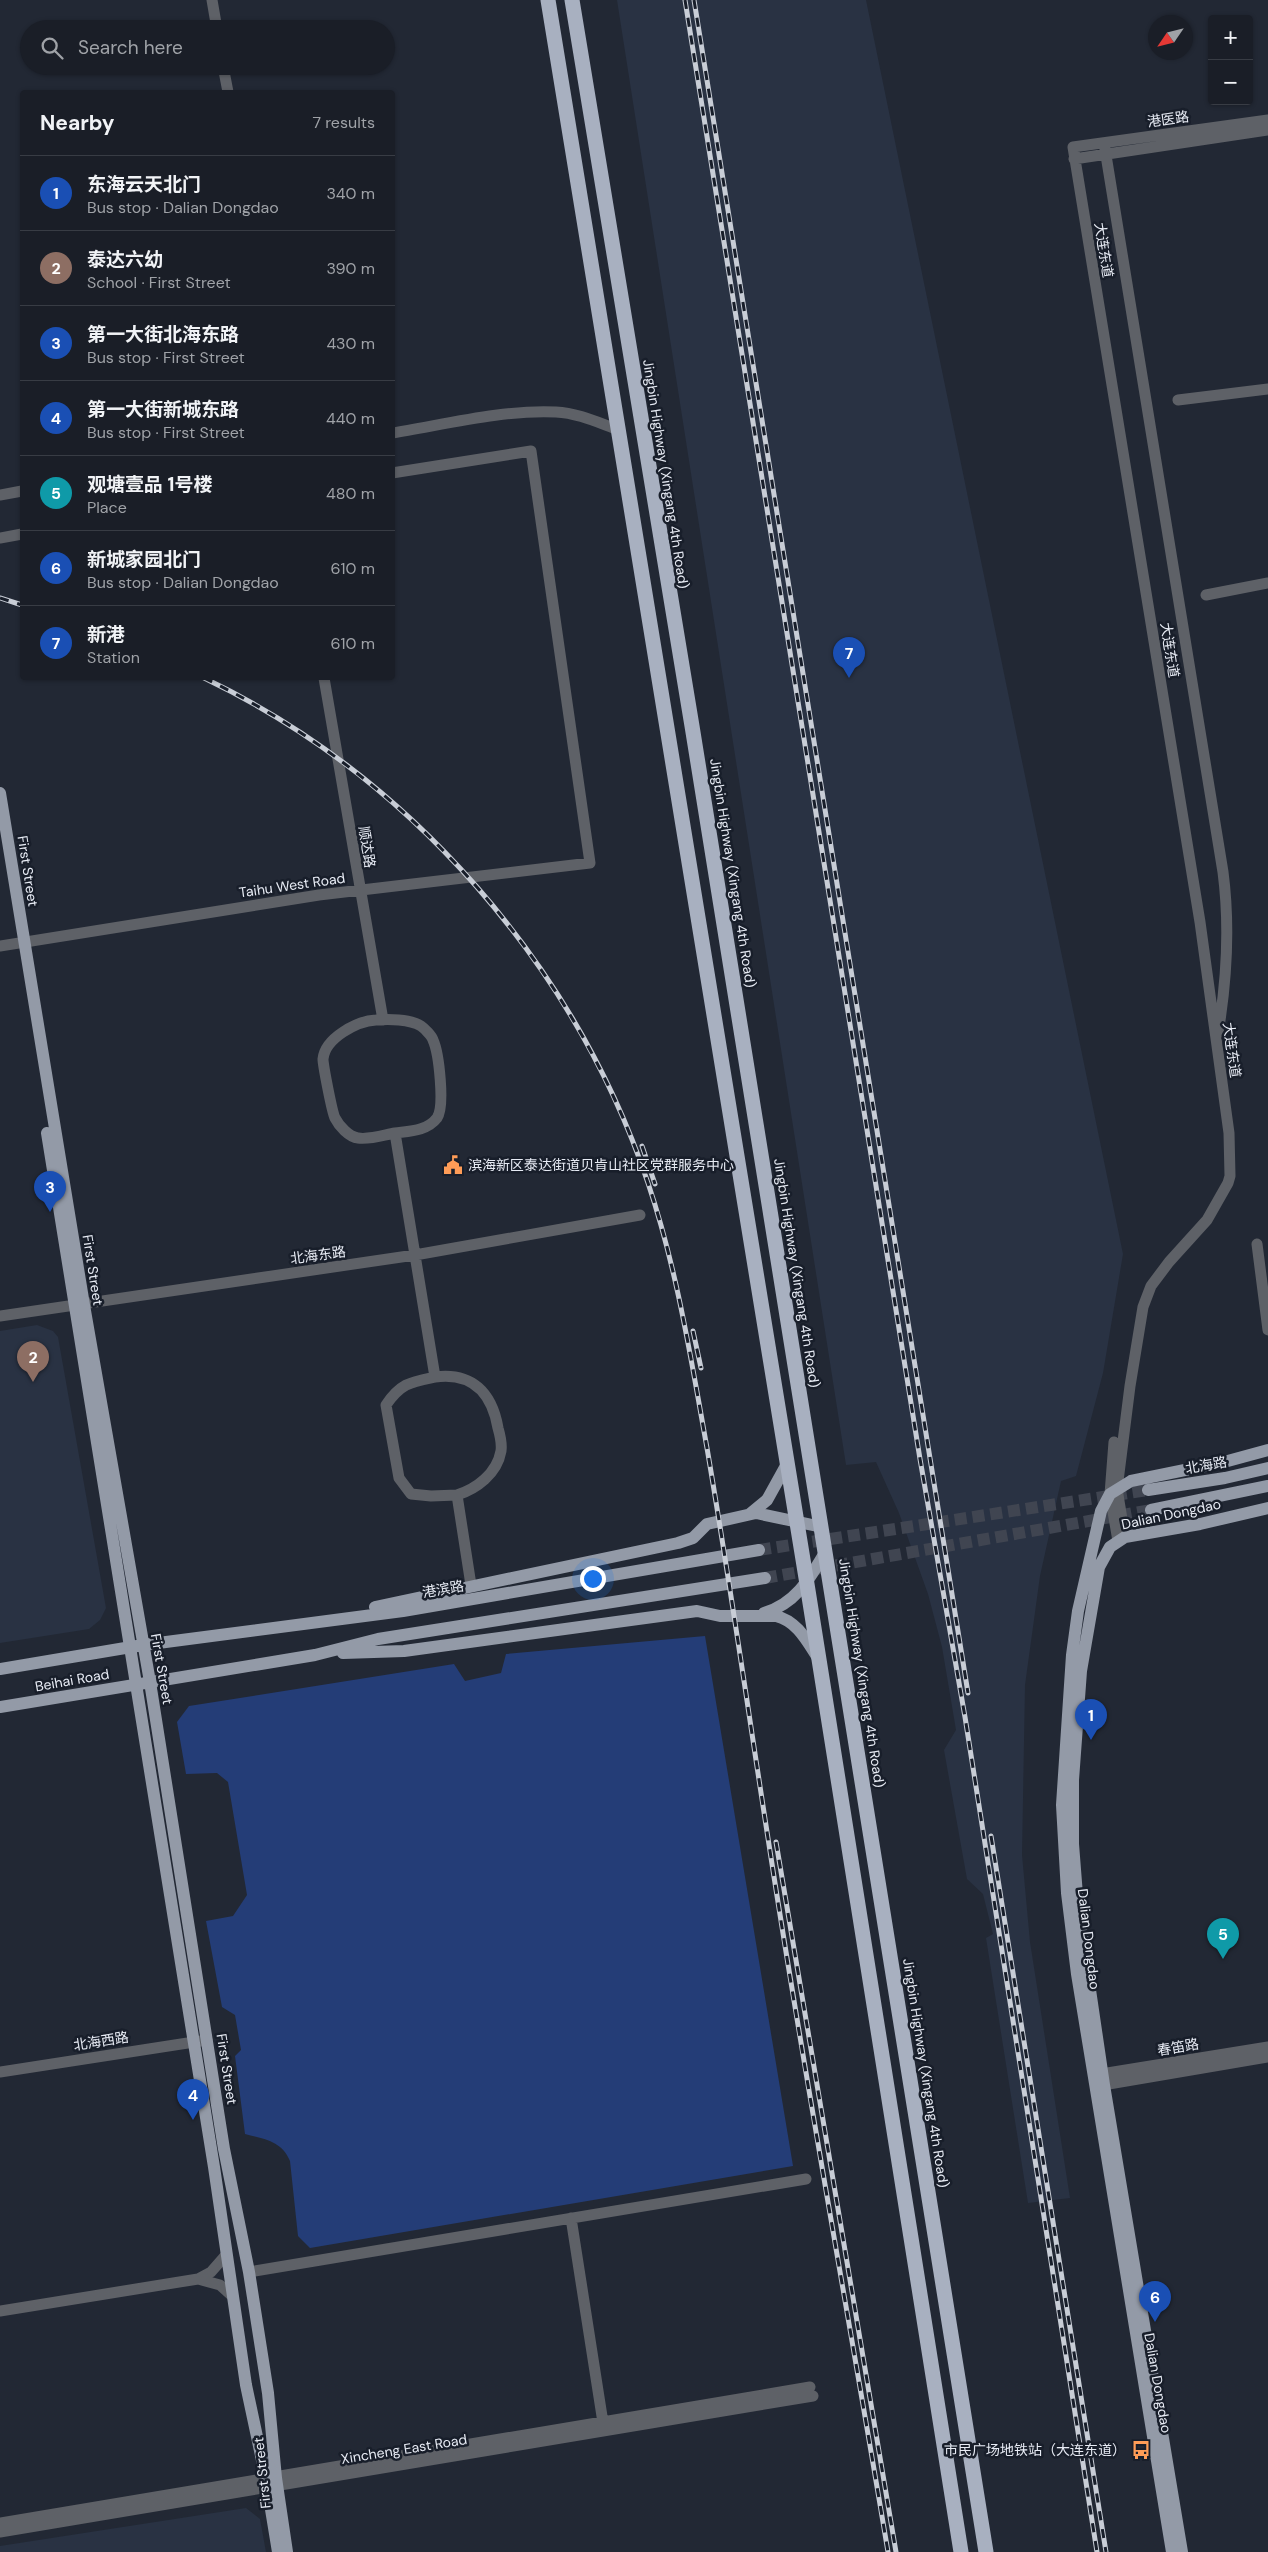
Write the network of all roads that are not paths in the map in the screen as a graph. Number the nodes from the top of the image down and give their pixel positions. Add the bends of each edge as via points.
1 (207, 0) edge
2 (212, 0) edge
3 (548, 0) edge
4 (573, 3) edge
5 (210, 20) edge
6 (215, 20) edge
7 (219, 75) edge
8 (225, 75) edge
9 (222, 90) edge
10 (228, 90) edge
11 (1268, 120) edge
12 (1268, 130) edge
13 (1073, 147) joint
14 (1105, 148) junction
15 (1074, 159) junction
16 (1268, 389) edge
17 (1178, 400) dead end
18 (619, 430) junction
19 (395, 433) edge
20 (395, 474) edge
21 (20, 491) edge
22 (0, 495) edge
23 (20, 534) edge
24 (0, 538) edge
25 (1268, 583) edge
26 (1206, 595) dead end
27 (318, 680) edge
28 (324, 680) edge
29 (0, 793) edge
30 (0, 846) edge
31 (356, 888) junction
32 (0, 940) edge
33 (19, 940) junction
34 (0, 946) edge
35 (378, 1020) junction
36 (1216, 1047) junction
37 (396, 1133) junction
38 (640, 1215) dead end
39 (1257, 1244) dead end
40 (416, 1255) junction
41 (79, 1305) junction
42 (0, 1316) edge
43 (1268, 1330) edge
44 (435, 1377) junction
45 (1268, 1450) edge
46 (787, 1464) junction
47 (1268, 1468) edge
48 (1268, 1486) edge
49 (1148, 1490) tunnel mouth
50 (1113, 1492) junction
51 (456, 1495) junction
52 (1268, 1508) edge
53 (1151, 1510) tunnel mouth
54 (750, 1514) junction
55 (796, 1521) junction
56 (822, 1527) junction
57 (1121, 1539) junction
58 (759, 1550) tunnel mouth
59 (826, 1551) junction
60 (765, 1578) tunnel mouth
61 (807, 1584) junction
62 (471, 1585) junction
63 (755, 1616) junction
64 (313, 1621) junction
65 (136, 1646) junction
66 (315, 1655) junction
67 (818, 1658) junction
68 (0, 1669) edge
69 (150, 1682) junction
70 (136, 1684) junction
71 (0, 1707) edge
72 (207, 2040) junction
73 (194, 2042) junction
74 (1268, 2047) edge
75 (1268, 2058) edge
76 (0, 2072) edge
77 (1099, 2080) junction
78 (806, 2179) dead end
79 (571, 2218) junction
80 (225, 2256) junction
81 (249, 2272) junction
82 (198, 2279) junction
83 (232, 2295) junction
84 (0, 2311) edge
85 (811, 2392) dead end
86 (604, 2427) junction
87 (271, 2482) junction
88 (0, 2524) edge
89 (0, 2532) edge
90 (278, 2552) edge
91 (287, 2552) edge
92 (962, 2552) edge
93 (986, 2552) edge
94 (1172, 2552) edge
95 (1182, 2552) edge

1 - 5 street
2 - 6 street
3 - 18 highway
4 - 56 highway, Jingbin Highway (Xingang 4th Road)
7 - 9 street
8 - 10 street
11 - 14 street, 港医路
12 - 14 street, 港医路
13 - 14 street, 港医路
13 - 15 street, 大连东道
14 - 15 street, 港医路
14 - 36 street via 1224,872 1228,951
15 - 36 street, 大连东道 via 1200,922
16 - 17 street
18 - 19 street via 584,417 558,412 526,412
18 - 46 highway
20 - 31 street, Taihu West Road via 531,451 590,860
21 - 22 street
23 - 24 street
25 - 26 street
27 - 31 street, 顺达路
28 - 31 street, 顺达路
29 - 33 main road, First Street
30 - 33 main road, First Street
31 - 33 street, Taihu West Road
31 - 35 street, 顺达路
32 - 33 street, Taihu West Road
33 - 34 street, Taihu West Road
33 - 41 main road, First Street
35 - 37 street via 420,1025 433,1039 442,1110 421,1130
35 - 37 street via 339,1035 328,1046 323,1058 335,1118 344,1130 357,1138
36 - 50 street, 大连东道 via 1229,1133 1230,1176 1217,1204 1160,1273 1146,1297
37 - 40 street
38 - 40 street, 北海东路
39 - 43 street
40 - 41 street, 北海东路
40 - 44 street
41 - 42 street, 北海东路
41 - 65 main road, First Street
44 - 51 street via 450,1375 471,1382 489,1398 500,1437 501,1452 486,1478 472,1490
44 - 51 street via 406,1383 386,1405 399,1478 411,1494
45 - 50 main road via 1131,1481
46 - 54 main road via 767,1500
46 - 55 highway
47 - 49 main road, 北海路
48 - 53 main road
50 - 57 street, 大连东道
50 - 77 main road, Dalian Dongdao via 1098,1521 1078,1611 1062,1805 1067,1893
51 - 62 street
52 - 57 main road, Dalian Dongdao
54 - 55 main road
54 - 62 main road via 707,1524 693,1538 678,1544
55 - 56 main road
55 - 61 highway
56 - 59 highway, Jingbin Highway (Xingang 4th Road)
57 - 77 main road, Dalian Dongdao via 1102,1558 1096,1579 1081,1671 1073,1780 1072,1844
58 - 64 main road, 港滨路 via 403,1611
59 - 61 main road
59 - 93 highway, Jingbin Highway (Xingang 4th Road)
60 - 66 main road via 378,1639
61 - 63 main road via 786,1604
61 - 67 highway
62 - 64 main road
63 - 66 main road via 720,1616 697,1610 404,1651
63 - 67 main road via 785,1618 802,1634
64 - 65 main road, 港滨路
65 - 68 main road, Beihai Road
65 - 69 main road, First Street
65 - 70 main road, First Street
66 - 69 main road, Beihai Road
67 - 92 highway
69 - 70 main road, Beihai Road
69 - 72 main road, First Street
70 - 71 main road, Beihai Road
70 - 73 main road, First Street
72 - 73 street, 北海西路
72 - 81 main road, First Street via 224,2149
73 - 76 street, 北海西路
73 - 80 main road, First Street
74 - 77 street, 春笛路
75 - 77 street, 春笛路
77 - 94 main road, Dalian Dongdao
77 - 95 main road, Dalian Dongdao
78 - 79 street
79 - 81 street
79 - 86 street
80 - 82 street via 211,2272
80 - 83 main road, First Street
81 - 87 main road, First Street via 268,2393
82 - 83 street via 220,2285
82 - 84 street
83 - 87 main road, First Street via 246,2385
85 - 86 street, Xincheng East Road
86 - 87 street, Xincheng East Road
87 - 88 street, Xincheng East Road
87 - 89 street, Xincheng East Road
87 - 90 main road, First Street
87 - 91 main road, First Street

